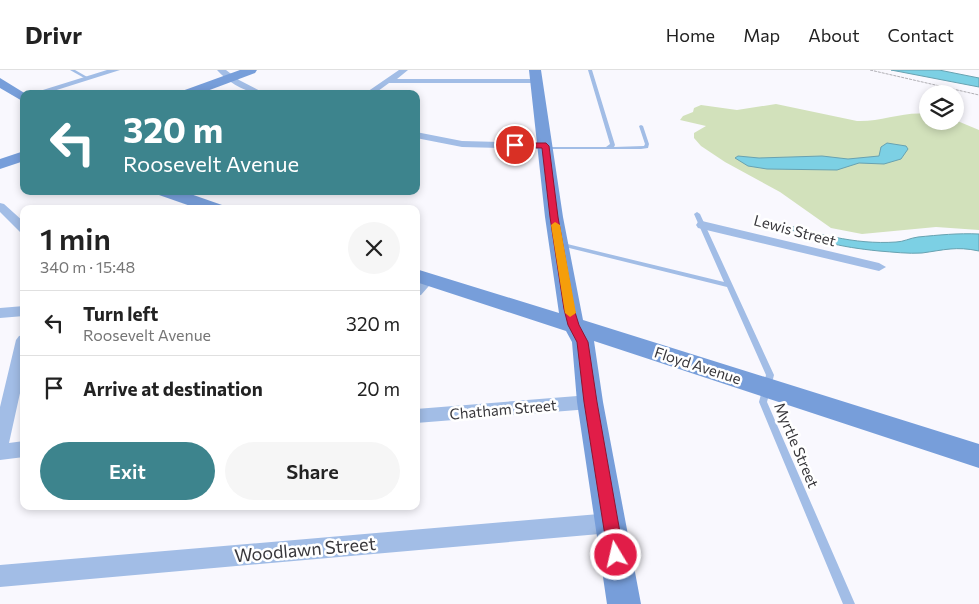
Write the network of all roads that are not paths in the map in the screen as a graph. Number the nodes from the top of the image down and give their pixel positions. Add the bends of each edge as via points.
1 (72, 70) edge
2 (116, 70) edge
3 (251, 70) edge
4 (266, 70) edge
5 (404, 70) edge
6 (590, 70) edge
7 (229, 76) edge
8 (536, 76) edge
9 (87, 78) junction
10 (388, 81) junction
11 (3, 87) edge
12 (46, 90) edge
13 (196, 90) edge
14 (210, 90) edge
15 (255, 90) edge
16 (374, 90) edge
17 (20, 94) edge
18 (641, 126) dead end
19 (420, 135) edge
20 (546, 147) junction
21 (607, 148) junction
22 (20, 157) edge
23 (0, 164) edge
24 (172, 195) edge
25 (190, 205) edge
26 (0, 206) edge
27 (700, 219) joint
28 (20, 225) edge
29 (558, 244) junction
30 (879, 267) dead end
31 (420, 282) edge
32 (729, 285) junction
33 (20, 311) edge
34 (0, 313) edge
35 (573, 325) junction
36 (20, 357) edge
37 (766, 388) junction
38 (590, 402) junction
39 (420, 416) edge
40 (0, 443) edge
41 (20, 450) edge
42 (0, 452) edge
43 (976, 458) edge
44 (611, 523) junction
45 (0, 576) edge
46 (624, 604) edge
47 (849, 604) edge

1 - 9 lane
2 - 9 street
3 - 7 street
4 - 7 street
5 - 10 street
6 - 21 lane via 614,143
7 - 13 street
7 - 14 street
7 - 15 street
8 - 10 street
8 - 20 street
9 - 12 street
10 - 16 street
11 - 17 street
18 - 21 lane via 646,147
19 - 20 street via 462,144
20 - 21 lane
20 - 29 street
22 - 23 street
24 - 25 street
26 - 28 street
27 - 30 street, Lewis Street via 834,258
27 - 32 lane, Myrtle Street
29 - 32 lane
29 - 35 street
31 - 35 street, Floyd Avenue
32 - 37 lane, Myrtle Street via 770,375
33 - 34 street
35 - 37 street, Floyd Avenue
35 - 38 street via 583,342
36 - 40 street
37 - 43 street, Floyd Avenue
37 - 47 lane, Myrtle Street via 763,402
38 - 39 street, Chatham Street
38 - 44 street
41 - 42 street
44 - 45 street, Woodlawn Street
44 - 46 street

